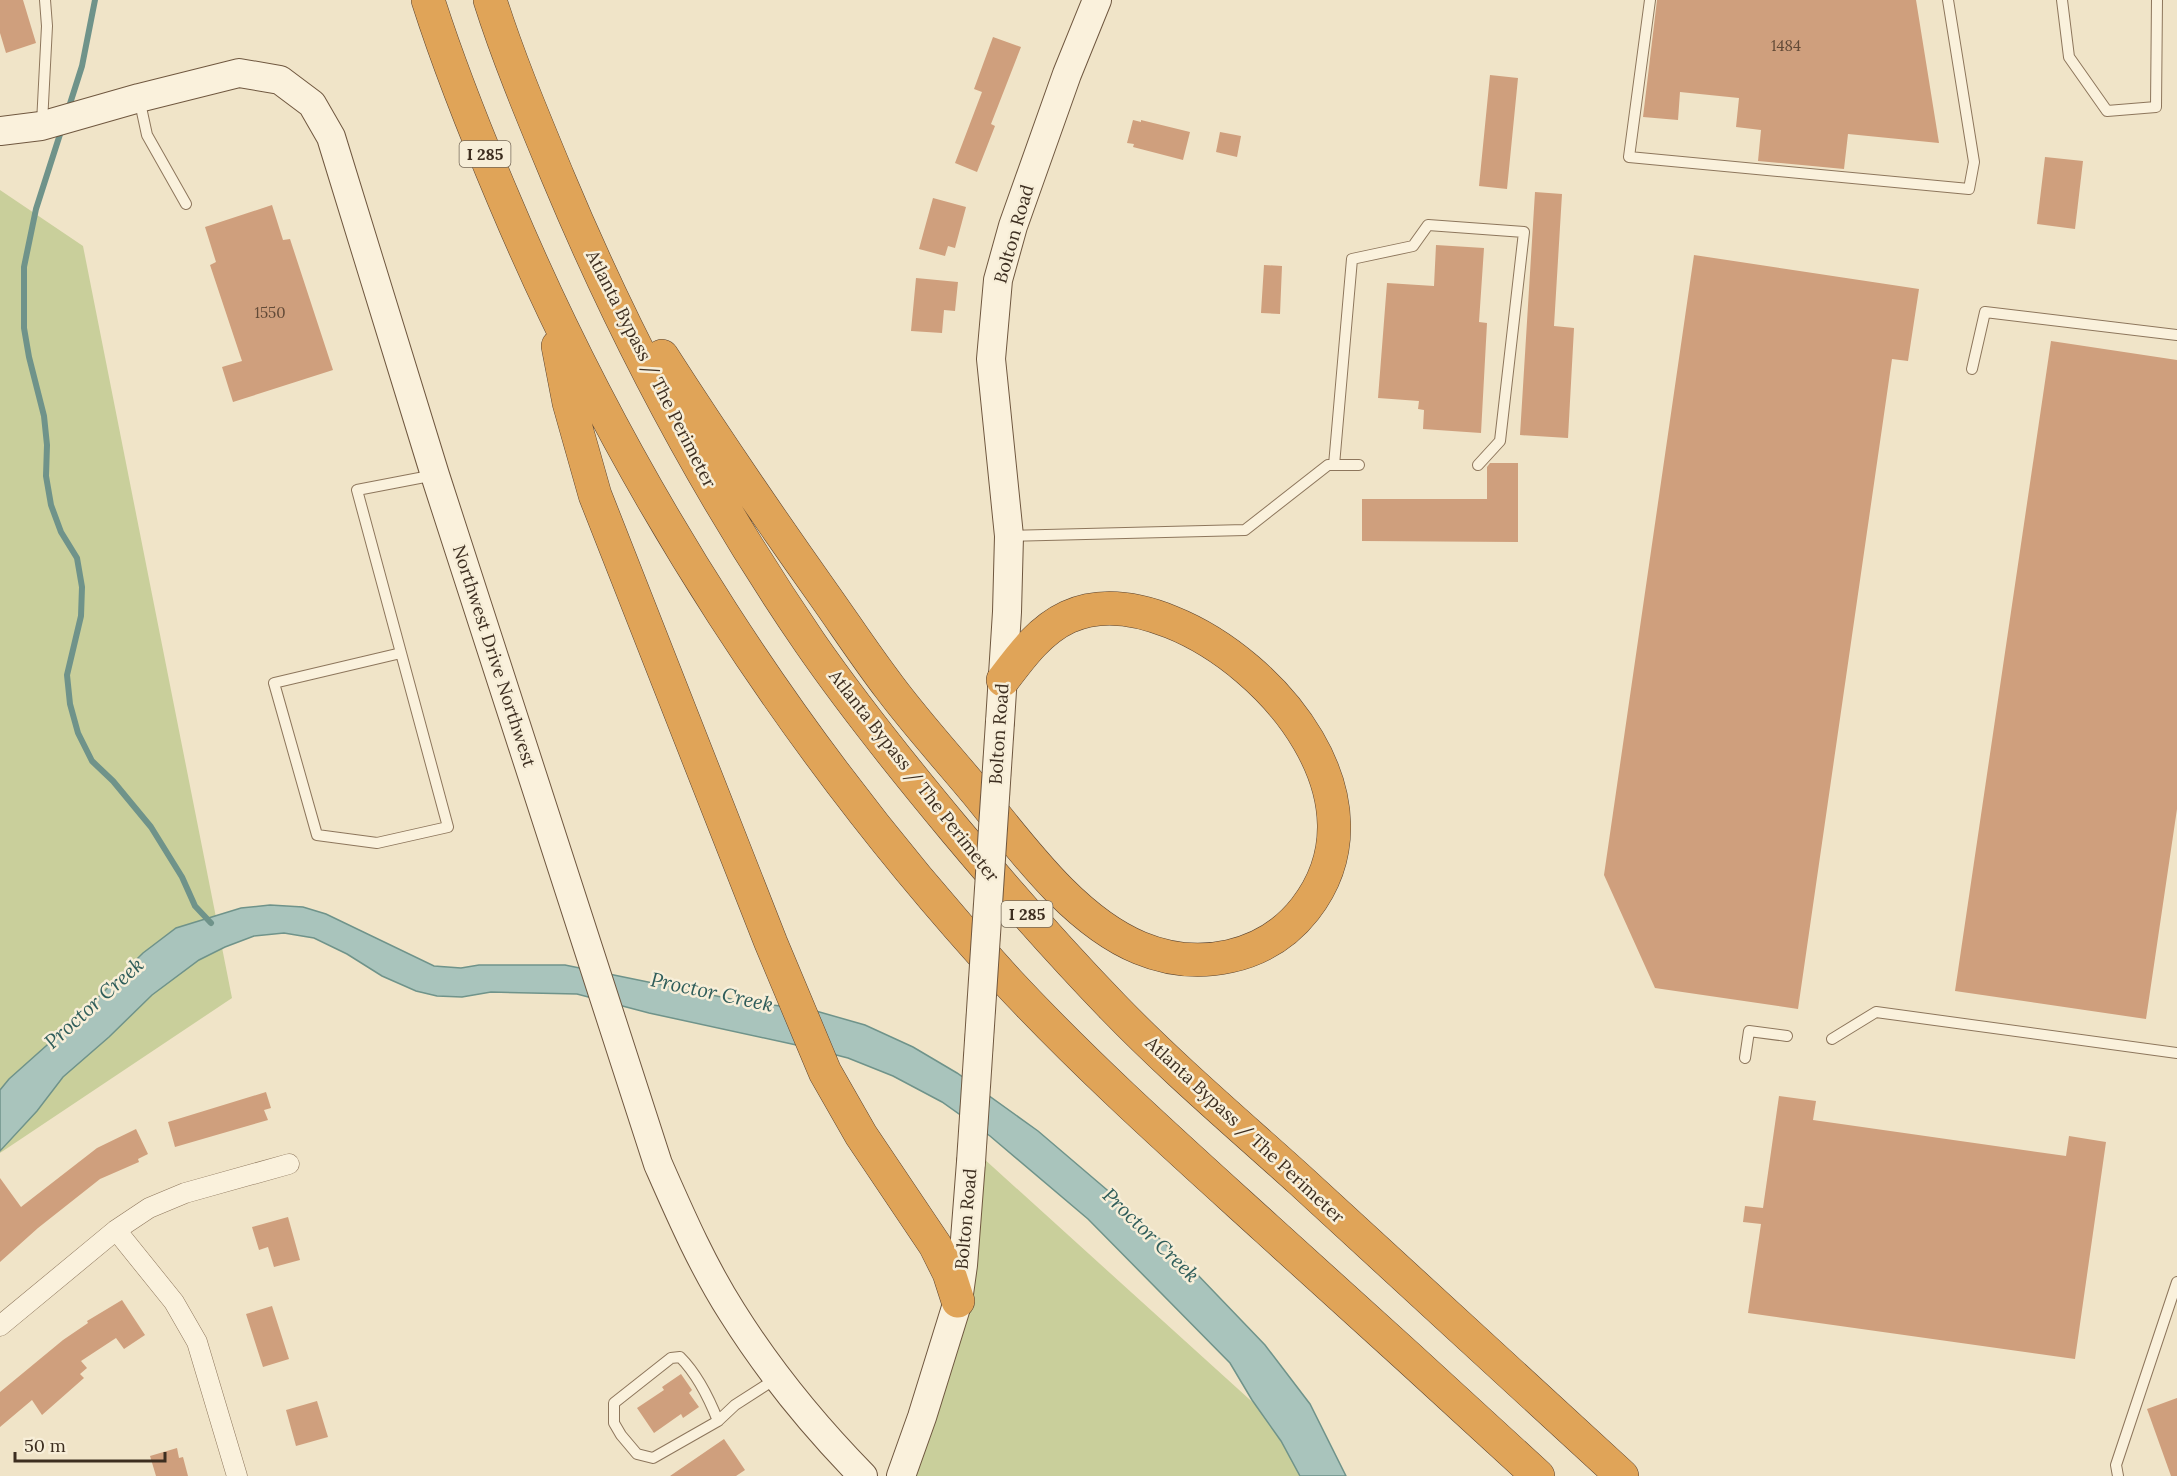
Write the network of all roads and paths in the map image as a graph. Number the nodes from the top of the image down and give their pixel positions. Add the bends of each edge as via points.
1 (45, 0) edge
2 (428, 0) edge
3 (490, 0) edge
4 (1097, 0) edge
5 (1650, 0) edge
6 (1948, 0) edge
7 (2062, 0) edge
8 (2157, 0) edge
9 (139, 98) junction
10 (41, 126) junction
11 (0, 131) edge
12 (186, 204) dead end
13 (581, 231) junction
14 (550, 306) junction
15 (2177, 335) edge
16 (1972, 369) dead end
17 (1334, 465) junction
18 (1359, 465) dead end
19 (1478, 465) dead end
20 (435, 475) junction
21 (1009, 536) junction
22 (401, 653) junction
23 (1003, 680) junction
24 (1787, 1036) dead end
25 (1832, 1039) dead end
26 (2177, 1053) edge
27 (1745, 1058) dead end
28 (289, 1164) dead end
29 (116, 1230) junction
30 (2177, 1282) edge
31 (958, 1301) junction
32 (0, 1326) edge
33 (777, 1378) junction
34 (718, 1421) junction
35 (237, 1476) edge
36 (863, 1476) edge
37 (901, 1476) edge
38 (1538, 1476) edge
39 (1622, 1476) edge
40 (2118, 1476) edge

1 - 10 lane
2 - 14 highway, I 285 via 491,169
3 - 13 highway, Atlanta Bypass / The Perimeter / I 285
4 - 21 street, Bolton Road via 1012,226 998,280 992,359
5 - 6 lane via 1629,157 1969,189 1974,162
7 - 8 lane via 2069,57 2107,111 2156,107
9 - 10 street, Northwest Drive Northwest
9 - 12 lane via 147,135
9 - 20 street, Northwest Drive Northwest via 239,73 280,80 312,104 331,137
10 - 11 street, Northwest Drive Northwest
13 - 23 highway via 766,513 891,689 1041,870 1079,908 1141,948 1175,958 1212,961 1263,945 1305,909 1329,861 1333,835 1332,804 1325,776 1293,716 1239,661 1208,640 1151,614 1108,609 1082,613 1058,623 1032,644
13 - 39 highway, Atlanta Bypass / The Perimeter / I 285 via 653,380 755,559 868,722 1017,904 1115,1010
14 - 31 highway via 569,403 595,495 771,943 825,1072 861,1135 935,1245
14 - 38 highway, I 285 via 625,452 719,610 768,683 887,842 945,912 1107,1082
15 - 16 lane via 1985,312
17 - 18 lane
17 - 19 lane via 1352,259 1413,246 1428,225 1524,232 1500,441
17 - 21 lane via 1328,465 1245,530
20 - 22 lane via 357,490
20 - 33 street, Northwest Drive Northwest via 658,1164 692,1240 731,1310
21 - 23 street, Bolton Road
22 - 22 lane via 448,827 377,843 317,835 274,683
23 - 31 street, Bolton Road, bridge
24 - 27 lane via 1749,1031
25 - 26 lane via 1876,1012
28 - 29 street via 185,1193 149,1208
29 - 32 street
29 - 35 street via 174,1302 197,1342
30 - 40 lane via 2116,1465
31 - 37 street, Bolton Road
33 - 34 lane
33 - 36 street, Northwest Drive Northwest
34 - 34 lane via 653,1458 637,1454 621,1435 614,1423 614,1403 671,1358 680,1356 693,1371

